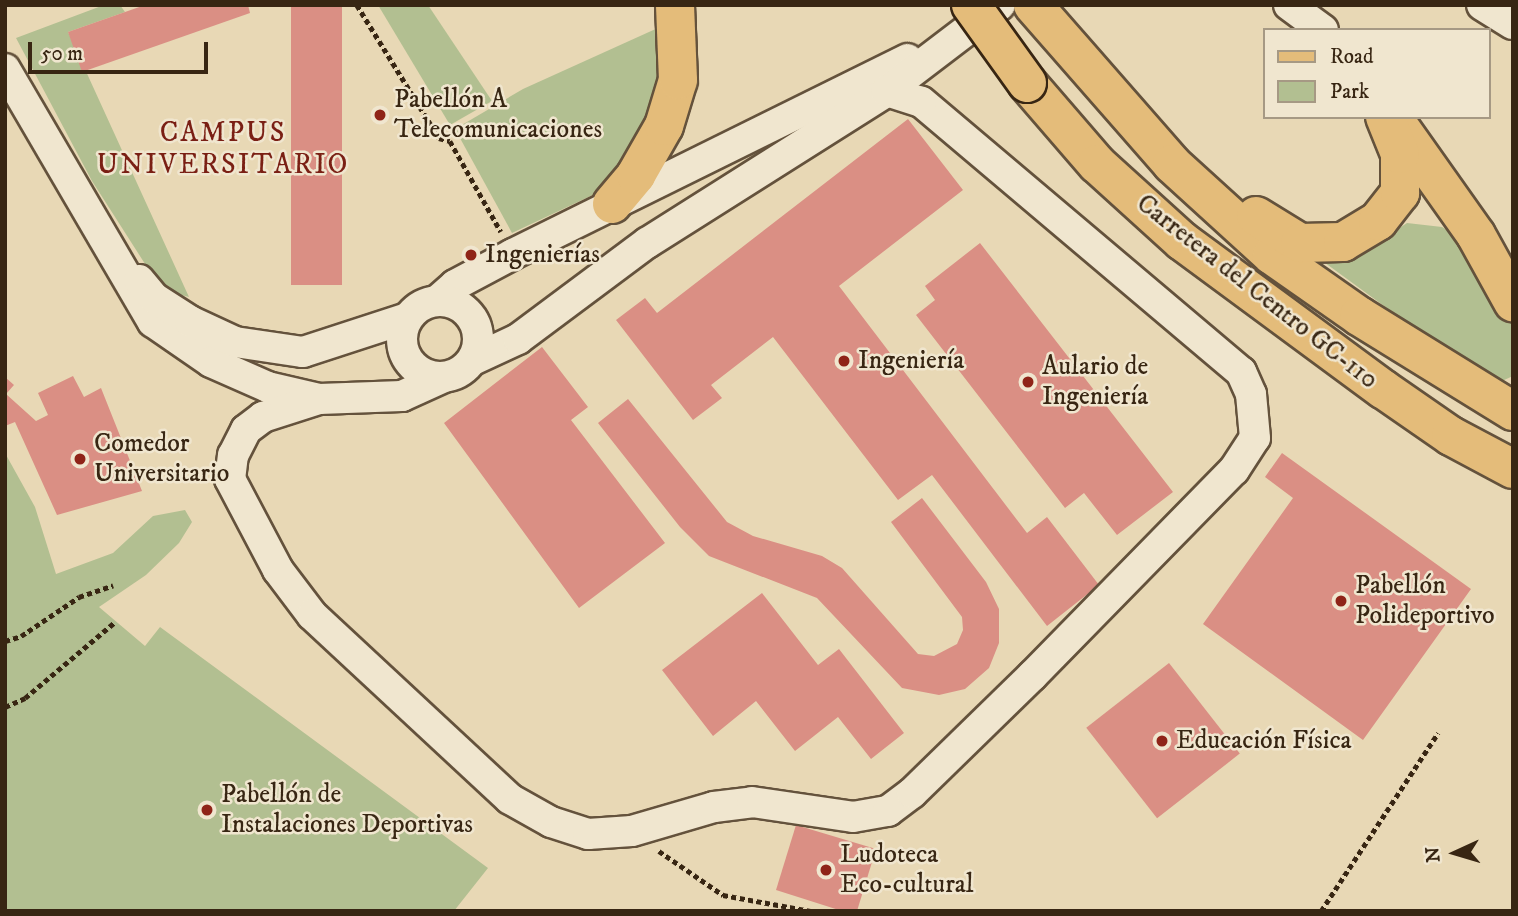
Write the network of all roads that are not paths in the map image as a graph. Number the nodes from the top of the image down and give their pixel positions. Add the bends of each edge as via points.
1 (675, 5) edge
2 (1000, 5) edge
3 (1033, 5) edge
4 (1289, 5) edge
5 (1482, 5) edge
6 (966, 19) edge
7 (1513, 24) edge
8 (1320, 28) edge
9 (5, 69) edge
10 (887, 91) junction
11 (1386, 119) edge
12 (1394, 119) edge
13 (1172, 164) junction
14 (612, 204) junction
15 (1378, 221) junction
16 (1476, 235) junction
17 (111, 248) junction
18 (1509, 287) edge
19 (438, 300) junction
20 (407, 318) junction
21 (473, 360) junction
22 (444, 377) junction
23 (319, 399) junction
24 (1513, 411) edge
25 (1513, 469) edge

1 - 14 main road via 678,80 664,126 636,175
2 - 6 street
3 - 13 main road
4 - 8 street
5 - 7 street
6 - 10 street
6 - 14 street
6 - 25 main road, Carretera del Centro GC-110, bridge via 1097,164 1182,241 1383,390 1451,436
9 - 17 street
10 - 21 street via 647,243 518,339
10 - 23 street via 921,102 1241,372 1251,394 1255,438 1234,470 1032,676 888,811 853,817 751,802 714,807 632,831 588,834 551,822 510,799 312,615 278,570 230,479 233,455 246,430 263,417
11 - 15 main road via 1400,154 1400,193
12 - 16 main road
13 - 15 main road via 1300,243 1343,242
13 - 24 main road, Carretera del Centro GC-110 via 1272,255 1359,316
14 - 19 street via 455,285
15 - 16 main road via 1414,209 1445,213
16 - 18 main road
17 - 20 street via 154,298 235,342 303,352
17 - 23 street via 153,322 211,362 268,387
19 - 20 street via 422,304
19 - 21 street via 450,301 471,315 479,337
20 - 22 street via 402,342 405,354 421,372
21 - 22 street
22 - 23 street via 402,396

